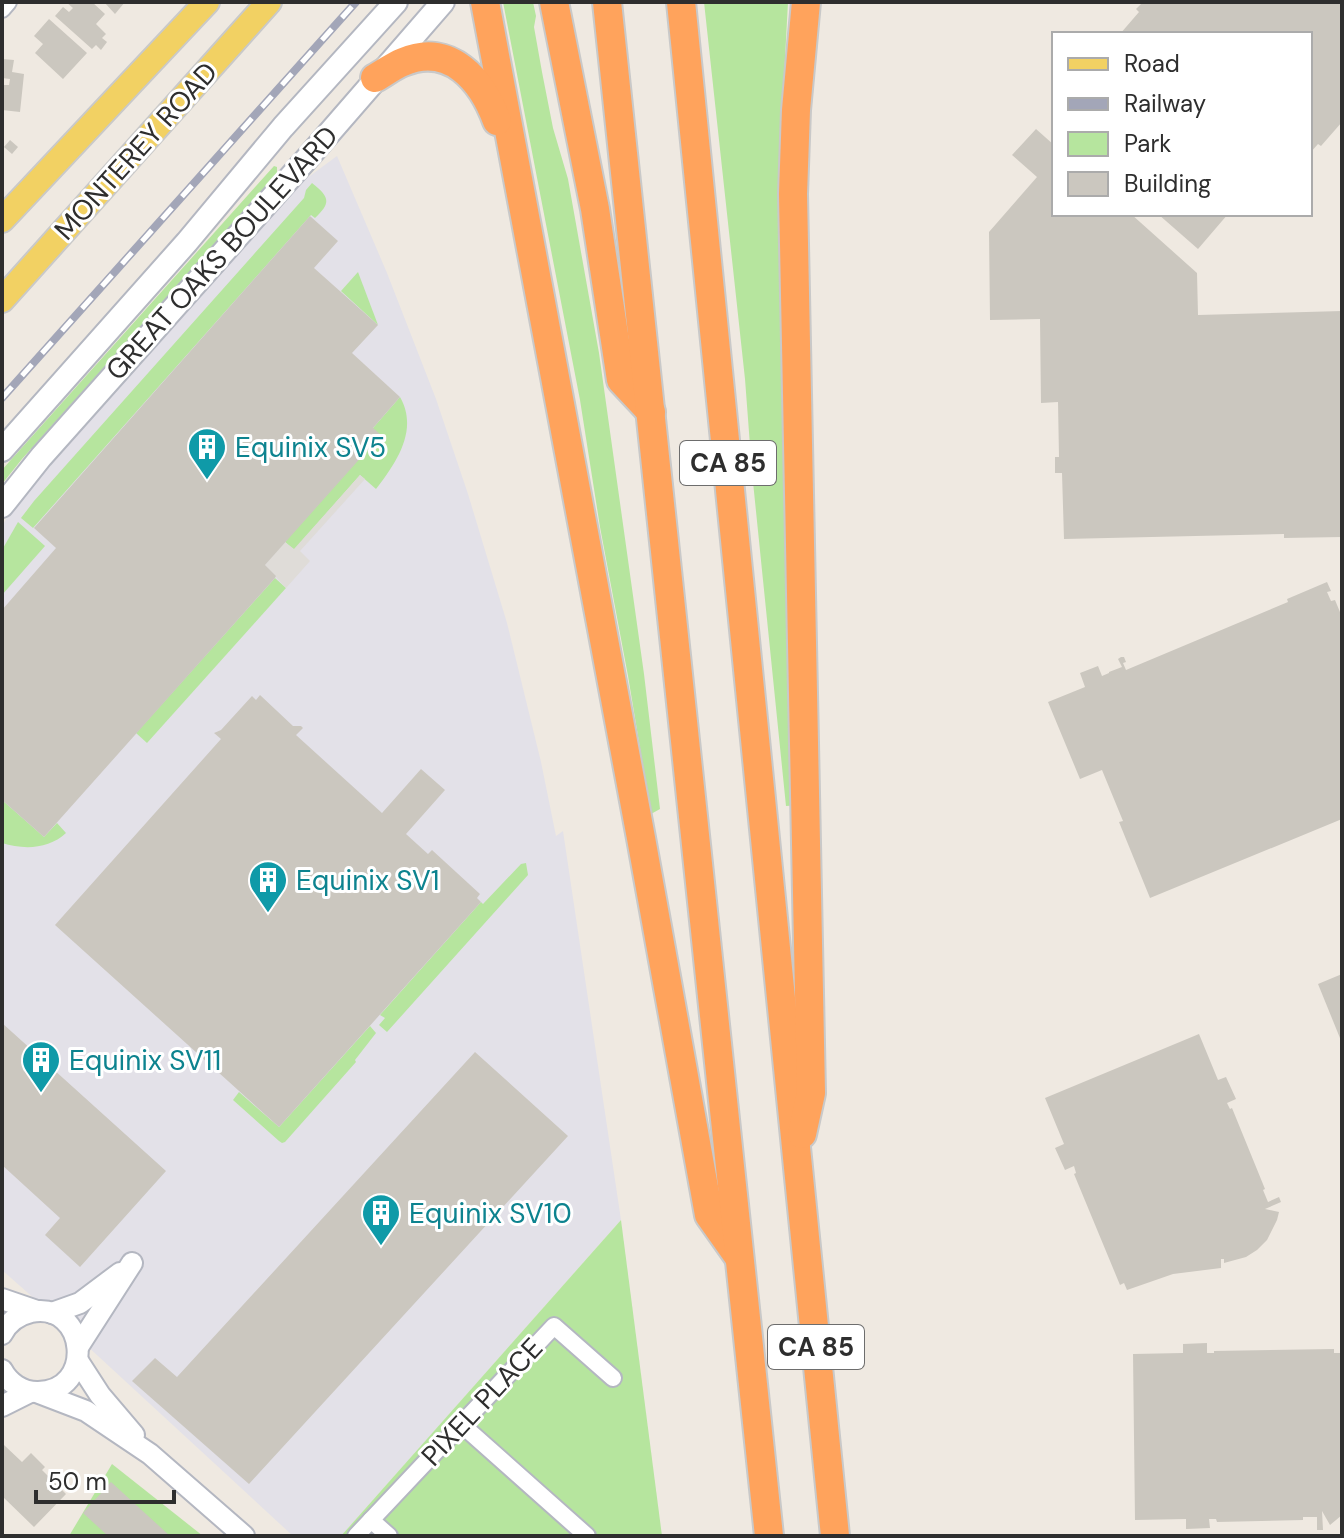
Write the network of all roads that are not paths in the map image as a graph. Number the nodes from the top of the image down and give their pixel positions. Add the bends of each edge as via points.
1 (8, 2) edge
2 (207, 2) edge
3 (269, 2) edge
4 (396, 2) edge
5 (443, 2) edge
6 (485, 2) edge
7 (554, 2) edge
8 (607, 2) edge
9 (681, 2) edge
10 (806, 2) edge
11 (2, 9) edge
12 (375, 78) junction
13 (515, 169) junction
14 (2, 220) edge
15 (2, 300) edge
16 (651, 412) junction
17 (2, 450) edge
18 (2, 506) edge
19 (796, 1158) junction
20 (739, 1257) junction
21 (2, 1299) edge
22 (45, 1312) junction
23 (2, 1334) edge
24 (78, 1354) junction
25 (2, 1370) edge
26 (613, 1378) dead end
27 (35, 1392) junction
28 (2, 1406) edge
29 (461, 1424) junction
30 (150, 1454) junction
31 (371, 1520) junction
32 (244, 1536) edge
33 (356, 1536) edge
34 (389, 1536) edge
35 (587, 1536) edge
36 (769, 1536) edge
37 (835, 1536) edge

1 - 11 street
2 - 14 main road, MONTEREY ROAD
3 - 15 main road, MONTEREY ROAD
4 - 17 main road, GREAT OAKS BOULEVARD
5 - 12 main road, GREAT OAKS BOULEVARD
6 - 13 highway
7 - 16 highway via 595,209 621,380
8 - 16 highway, CA 85
9 - 19 highway, CA 85
10 - 19 highway via 793,194 811,1093
12 - 13 highway via 417,58 433,56 461,67 491,104
12 - 18 main road, GREAT OAKS BOULEVARD
13 - 20 highway via 709,1215
16 - 20 highway, CA 85
19 - 37 highway, CA 85
20 - 36 highway, CA 85
21 - 22 street
22 - 23 street via 25,1313
22 - 24 street via 70,1326
22 - 24 street via 80,1303 132,1263
24 - 27 street via 64,1384
24 - 30 street via 100,1395
25 - 27 street via 12,1383
26 - 29 street, PIXEL PLACE via 554,1326
27 - 28 street
27 - 30 street via 86,1411
29 - 31 street, PIXEL PLACE
29 - 35 street
30 - 32 street
31 - 33 street, PIXEL PLACE
31 - 34 street

